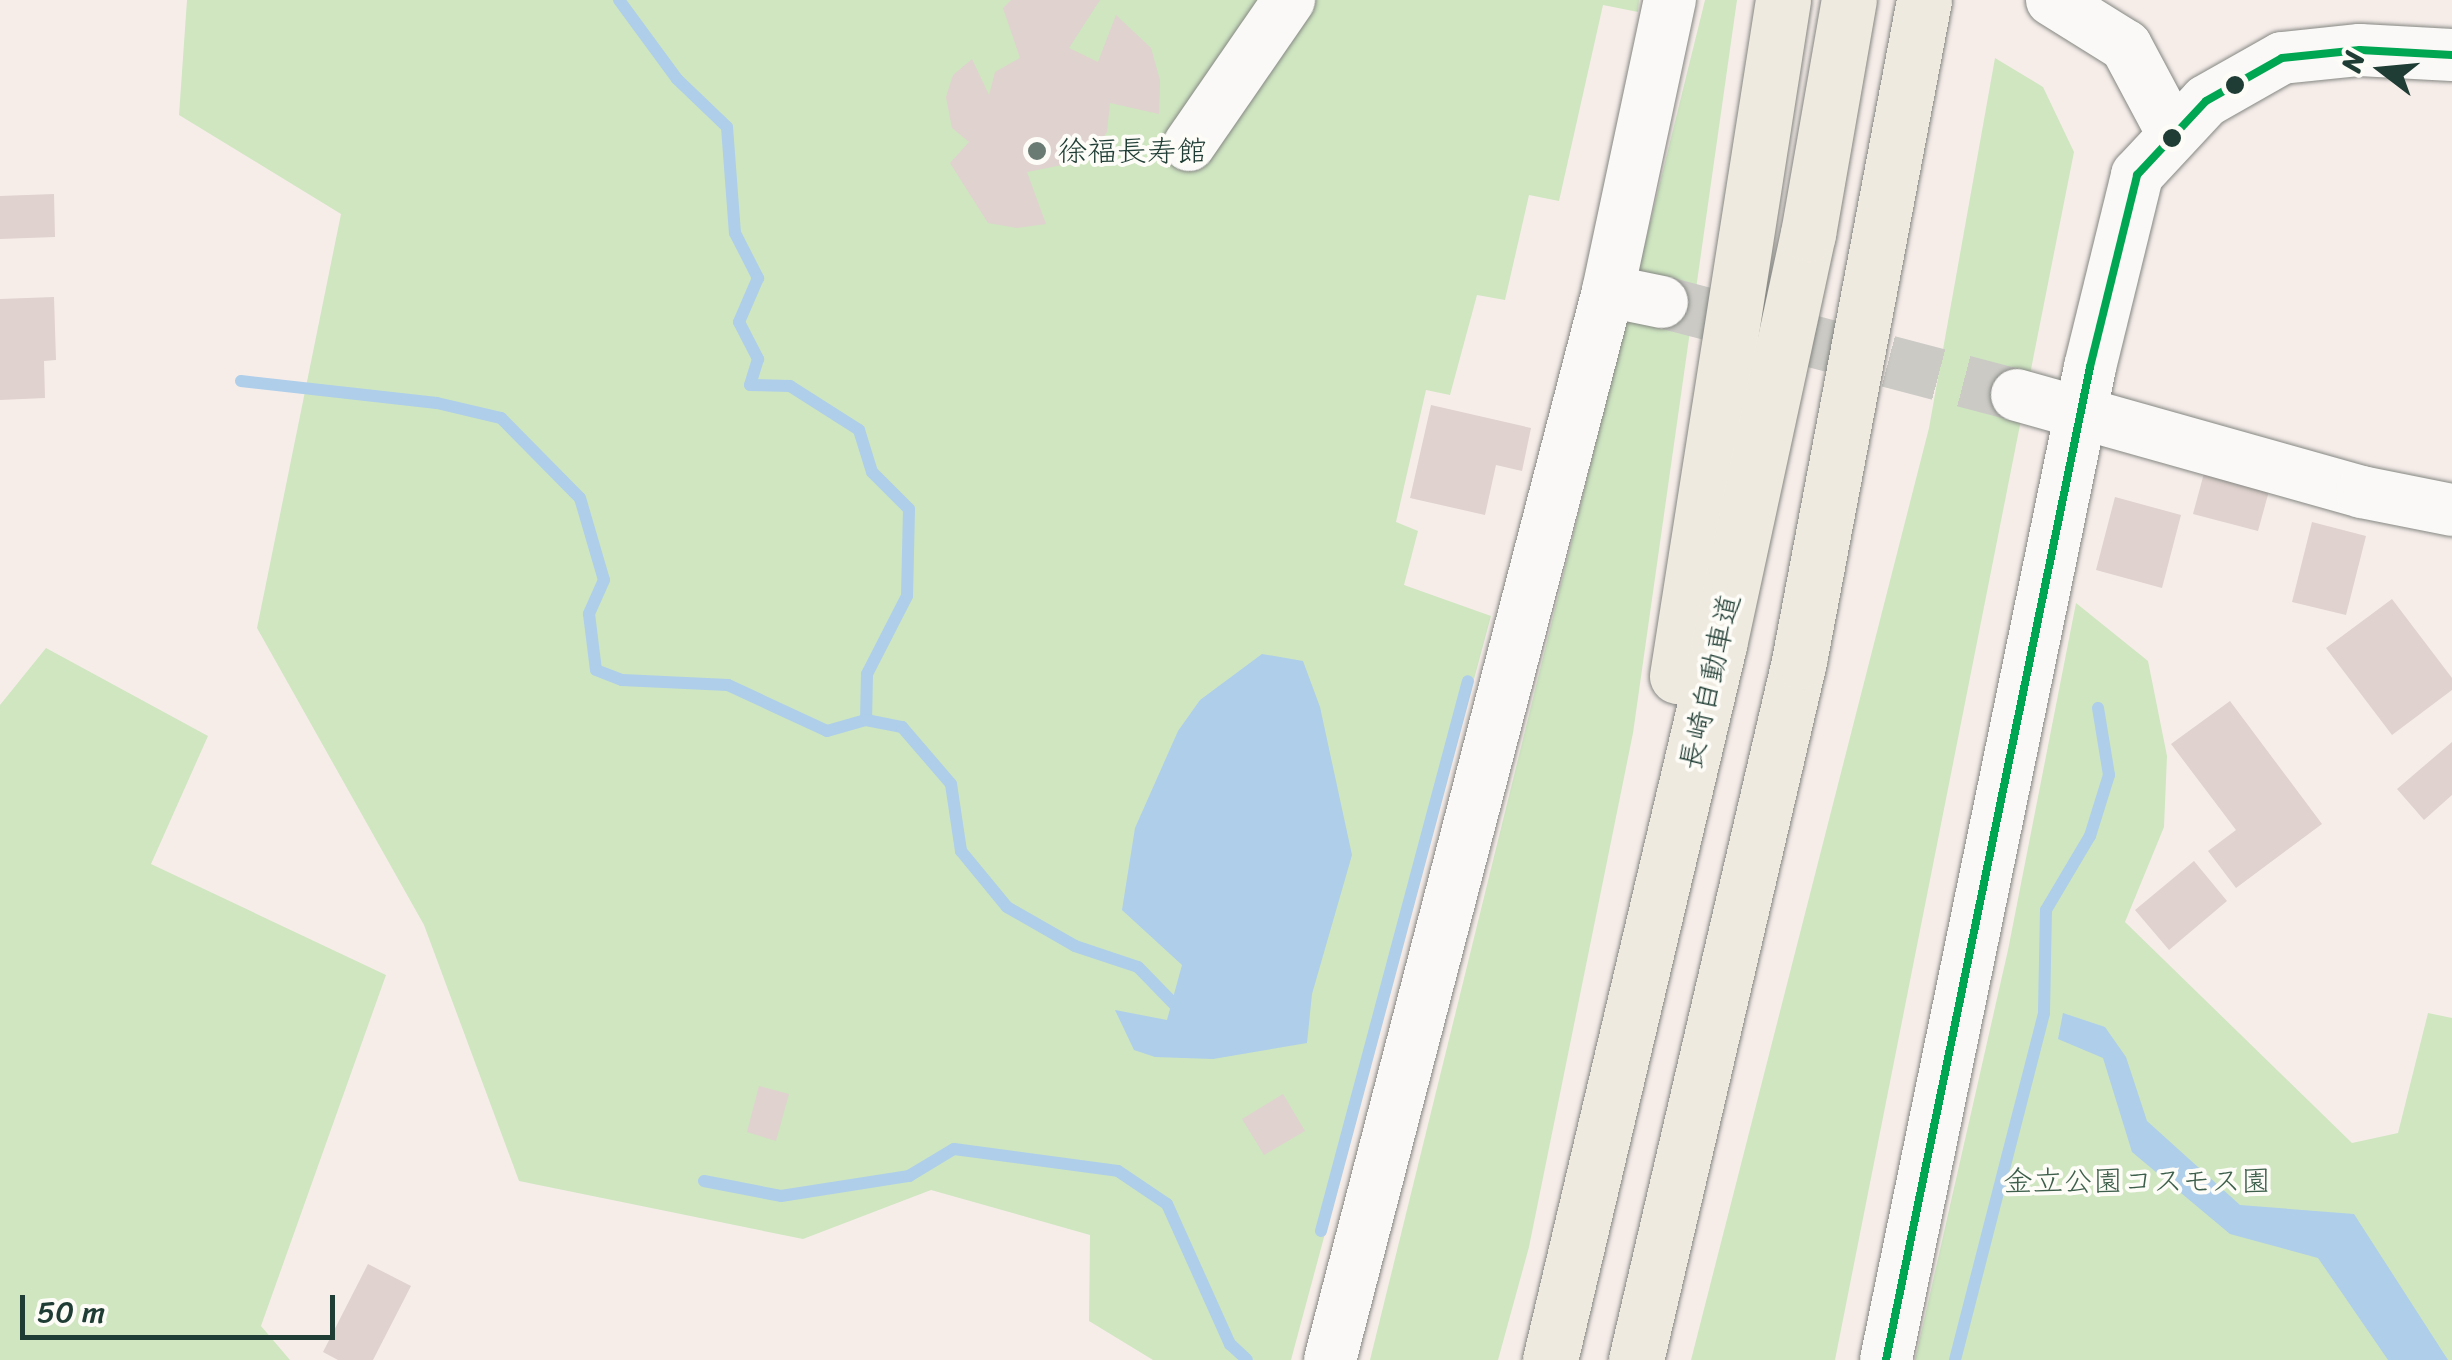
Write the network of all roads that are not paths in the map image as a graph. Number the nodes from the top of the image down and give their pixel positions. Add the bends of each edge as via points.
1 (1289, 0) edge
2 (1670, 0) edge
3 (1783, 0) edge
4 (1849, 0) edge
5 (1924, 0) edge
6 (1940, 0) edge
7 (2052, 0) edge
8 (2452, 55) edge
9 (2172, 132) junction
10 (1189, 146) dead end
11 (1880, 251) junction
12 (1608, 291) junction
13 (1662, 302) tunnel mouth
14 (2017, 394) tunnel mouth
15 (2080, 412) junction
16 (2452, 510) edge
17 (1600, 1168) junction
18 (1330, 1360) edge
19 (1550, 1360) edge
20 (1636, 1360) edge
21 (1886, 1360) edge

1 - 10 street
2 - 12 street
3 - 17 highway
4 - 17 highway, 長崎自動車道 via 1808,234
5 - 11 highway
6 - 11 highway
7 - 9 street via 2126,46
8 - 9 street via 2360,50 2282,58 2206,101
9 - 15 street via 2137,176
11 - 20 highway via 1799,661
12 - 13 street
12 - 18 street
14 - 15 street
15 - 16 street via 2362,492
15 - 21 street
17 - 19 highway, 長崎自動車道

